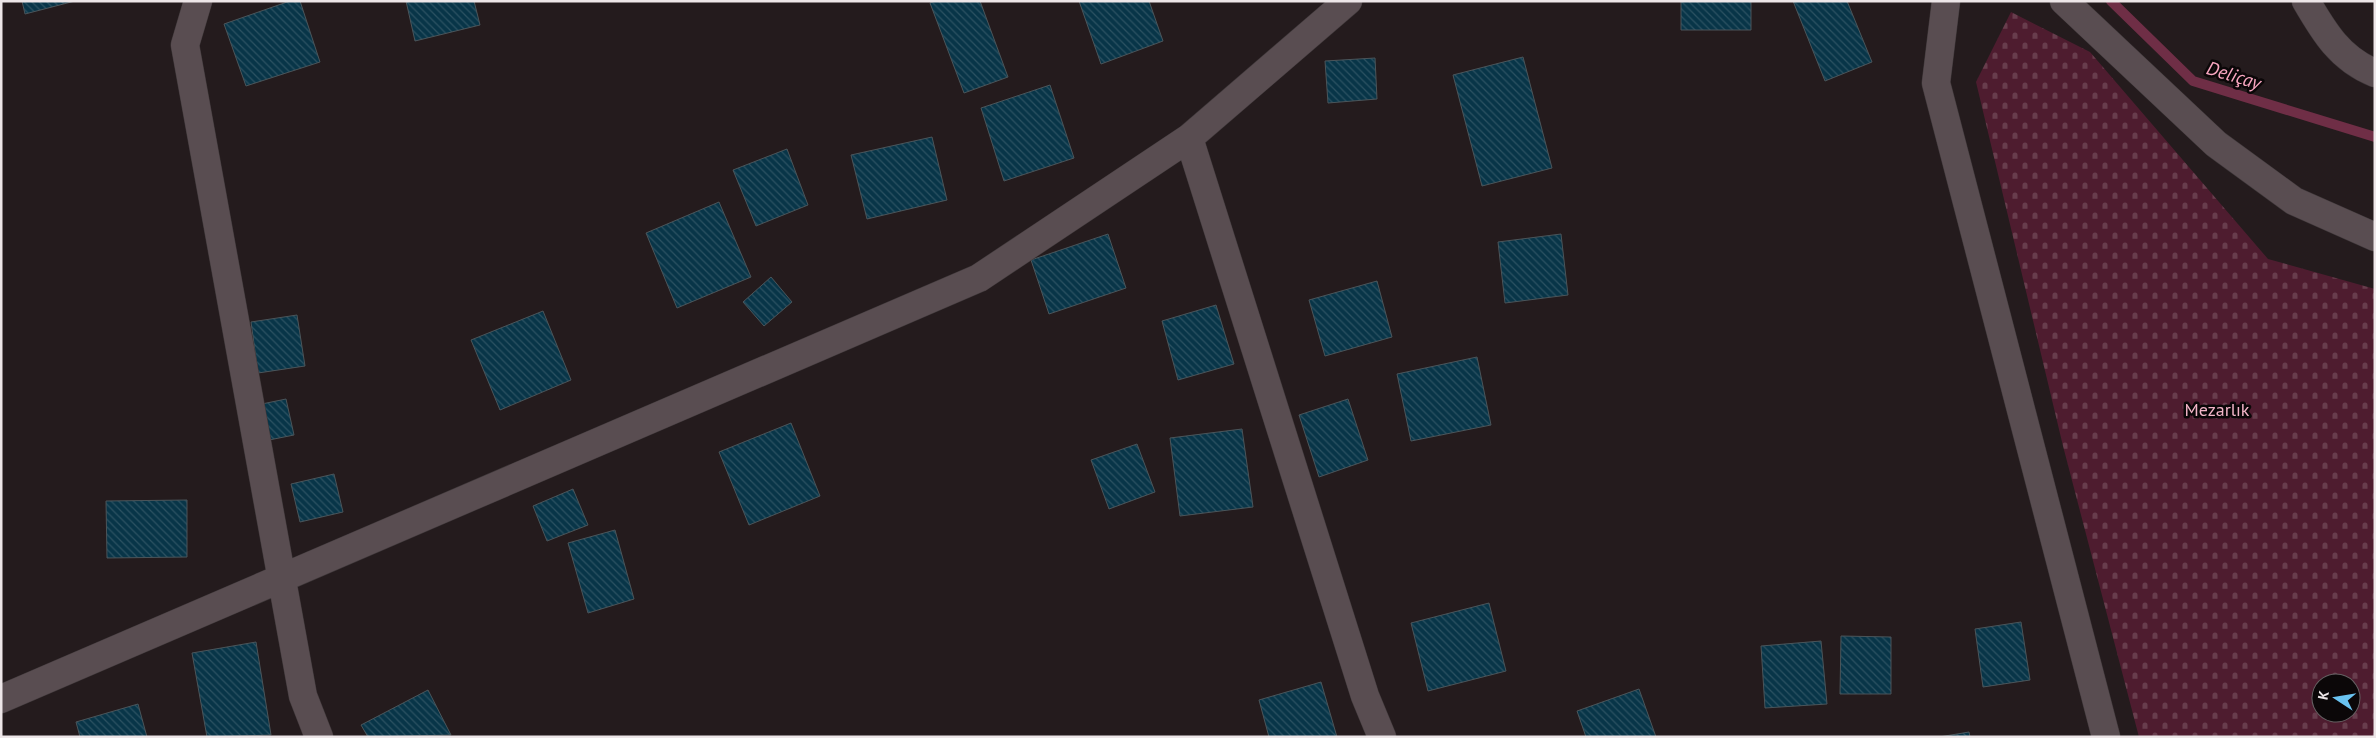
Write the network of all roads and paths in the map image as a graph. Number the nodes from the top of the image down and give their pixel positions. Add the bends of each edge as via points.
1 (198, 1) edge
2 (1348, 1) edge
3 (1946, 1) edge
4 (2064, 1) edge
5 (2306, 1) edge
6 (2375, 73) edge
7 (1189, 138) junction
8 (2375, 236) edge
9 (282, 577) junction
10 (1, 699) edge
11 (320, 737) edge
12 (1382, 737) edge
13 (2106, 737) edge

1 - 9 street via 185,45
2 - 7 street
3 - 13 street via 1936,83
4 - 8 street via 2216,144 2294,201
5 - 6 street via 2328,38 2361,67
7 - 9 street via 979,278
7 - 12 street via 1365,696
9 - 10 street
9 - 11 street via 303,696

